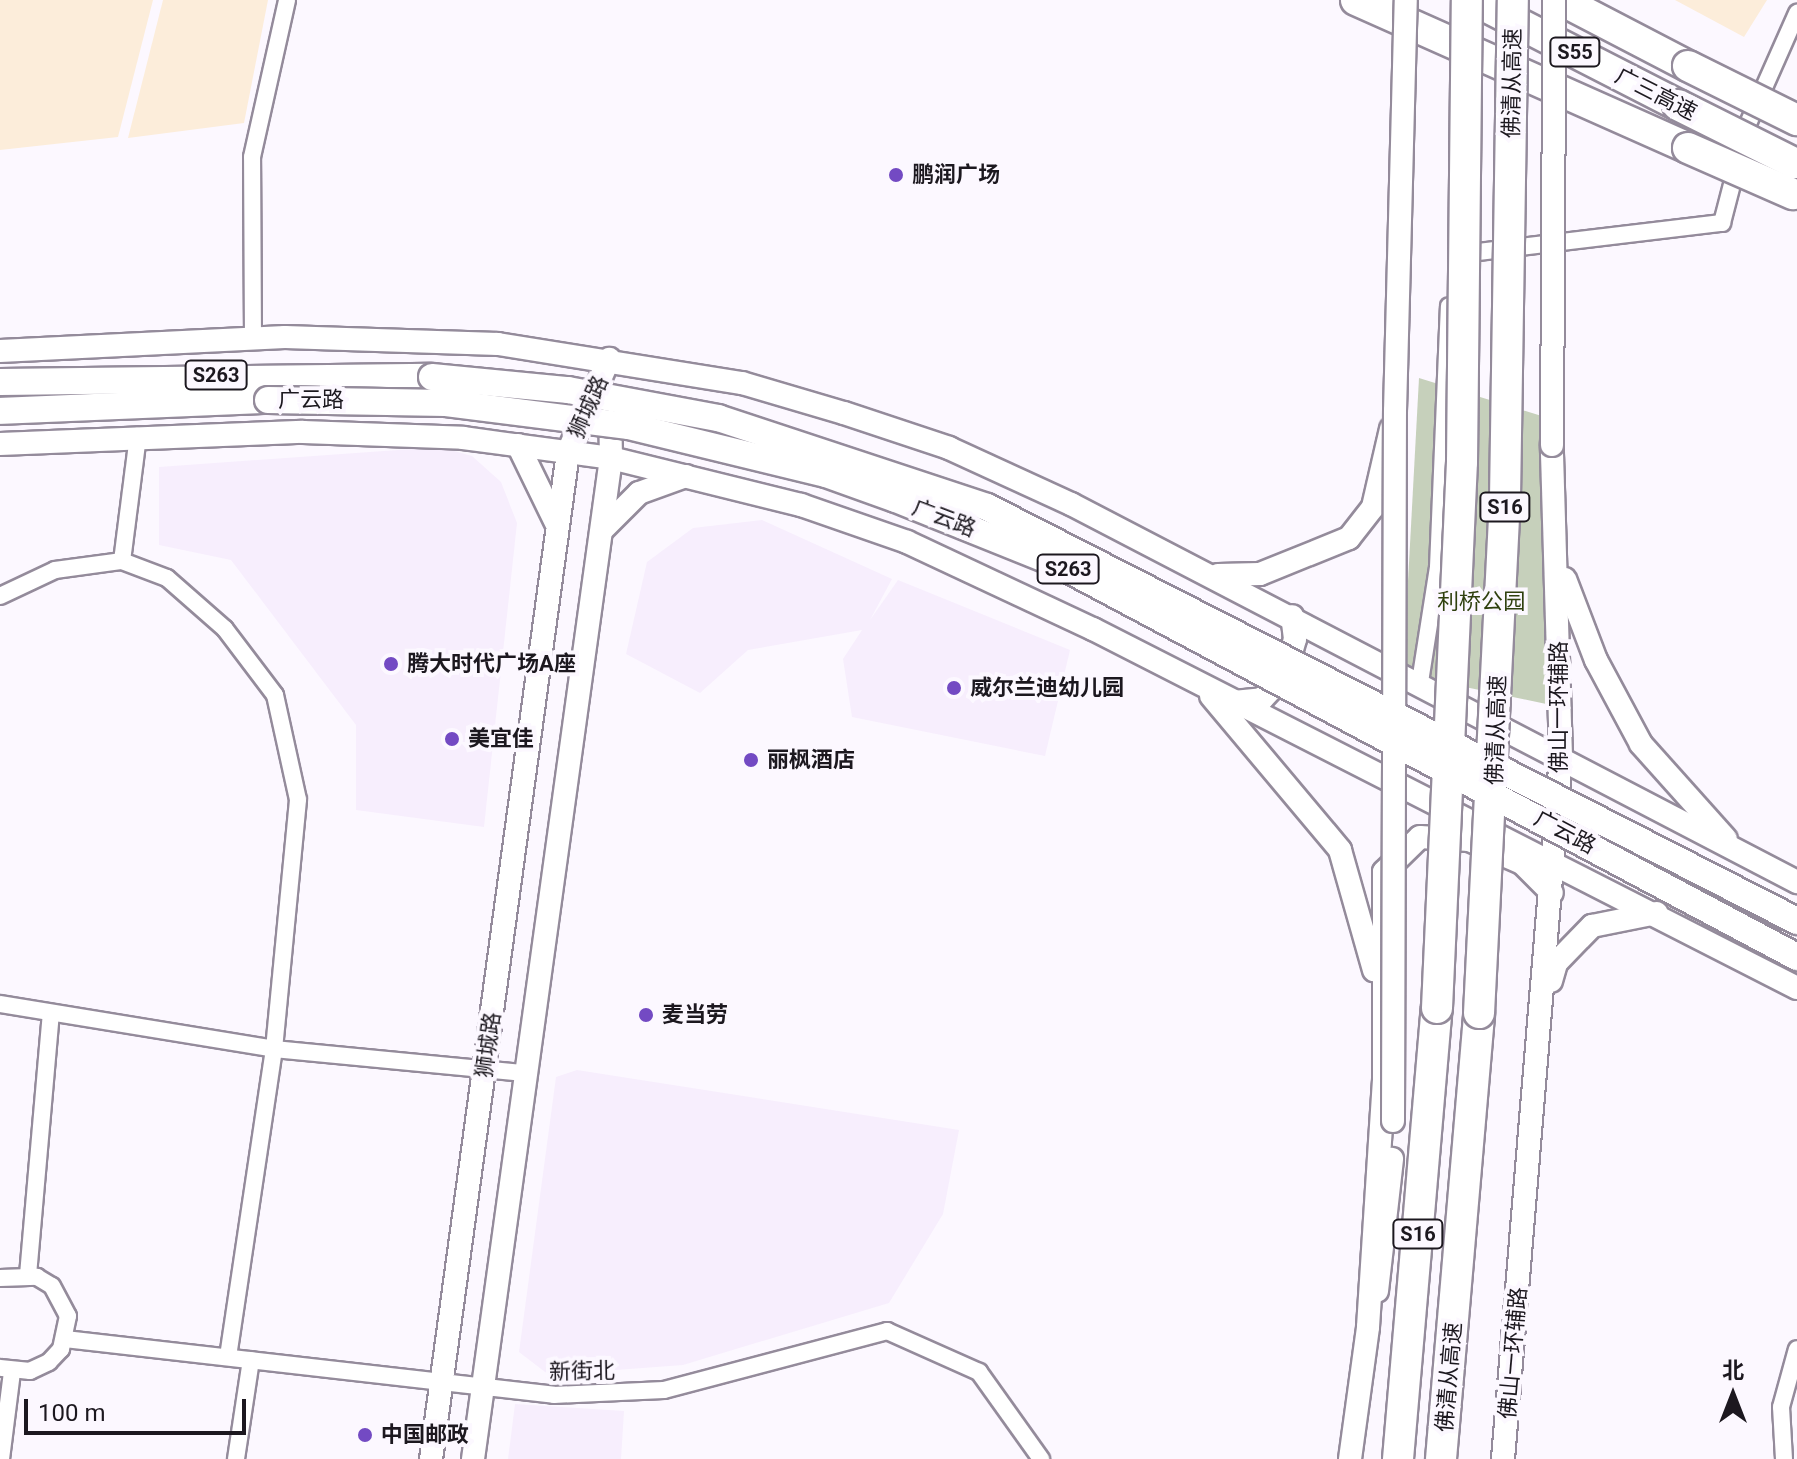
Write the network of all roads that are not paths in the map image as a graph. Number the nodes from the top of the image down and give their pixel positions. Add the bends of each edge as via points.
1 (287, 0) edge
2 (1356, 0) edge
3 (1406, 0) edge
4 (1470, 0) edge
5 (1513, 0) edge
6 (1554, 0) edge
7 (1561, 0) edge
8 (1797, 13) edge
9 (1797, 120) edge
10 (1795, 180) edge
11 (253, 339) junction
12 (0, 351) edge
13 (609, 359) junction
14 (0, 382) edge
15 (0, 411) edge
16 (1395, 411) junction
17 (138, 436) junction
18 (0, 444) edge
19 (518, 445) junction
20 (568, 452) junction
21 (611, 458) junction
22 (687, 475) junction
23 (558, 529) junction
24 (600, 532) junction
25 (1557, 554) junction
26 (122, 561) junction
27 (1213, 575) junction
28 (0, 596) edge
29 (1292, 616) junction
30 (1420, 682) junction
31 (1200, 683) junction
32 (1234, 702) junction
33 (1561, 757) junction
34 (1737, 852) junction
35 (1556, 863) junction
36 (1797, 882) edge
37 (1552, 893) junction
38 (1657, 913) junction
39 (1797, 921) edge
40 (1797, 957) edge
41 (1797, 988) edge
42 (0, 1004) edge
43 (1544, 1009) junction
44 (1381, 1011) junction
45 (51, 1013) junction
46 (274, 1049) junction
47 (485, 1069) junction
48 (522, 1073) junction
49 (28, 1275) junction
50 (0, 1278) edge
51 (1368, 1327) junction
52 (65, 1339) junction
53 (1797, 1349) edge
54 (228, 1357) junction
55 (251, 1360) junction
56 (6, 1370) edge
57 (442, 1382) junction
58 (483, 1387) junction
59 (1, 1459) edge
60 (236, 1459) edge
61 (431, 1459) edge
62 (473, 1459) edge
63 (1041, 1459) edge
64 (1350, 1459) edge
65 (1398, 1459) edge
66 (1441, 1459) edge
67 (1503, 1459) edge
68 (1784, 1459) edge

1 - 11 street via 252,157
2 - 10 highway, bridge via 1688,148
3 - 16 main road, bridge
4 - 10 highway, 广三高速 / S55, bridge via 1678,105
4 - 65 highway, 佛清从高速 / S16, bridge via 1461,478 1437,1008
5 - 66 highway, 佛清从高速 / S16, bridge via 1506,469 1479,1013
6 - 25 main road, 佛山一环辅路, bridge via 1552,445
7 - 9 highway, 广三高速 / S55, bridge
8 - 30 street via 1747,126 1722,223 1461,253 1456,262 1438,567
11 - 12 main road, S263
11 - 13 main road, S263 via 387,336
13 - 20 main road, 狮城路
13 - 21 main road, 狮城路
13 - 27 main road, S263 via 742,383 949,448
14 - 39 main road, 广云路 / S263, bridge via 432,377 568,390 718,418 987,507
15 - 40 main road, 广云路 / S263, bridge via 268,400 446,403 629,426 826,474 1060,565
16 - 27 main road, bridge via 1377,490 1349,538 1310,559 1260,574
16 - 51 main road, bridge via 1393,1121 1389,1228
17 - 18 main road, 广云路 / S263
17 - 19 main road, 广云路 / S263 via 303,432
17 - 26 street
19 - 20 main road, 广云路 / S263
19 - 23 main road
20 - 21 main road, 广云路 / S263
20 - 23 main road, 狮城路
21 - 22 main road, 广云路 / S263
21 - 24 main road, 狮城路
22 - 24 main road via 639,493
22 - 31 main road, 广云路 / S263 via 907,542
23 - 47 main road, 狮城路
24 - 48 main road, 狮城路
25 - 33 main road, 佛山一环辅路
25 - 34 main road via 1596,660 1641,744
26 - 28 street via 55,570
26 - 46 street via 167,578 225,629 275,695 298,800
27 - 29 main road, S263
29 - 30 main road, S263
29 - 32 main road via 1295,639 1285,674 1262,699
30 - 33 main road, S263
31 - 32 main road, 广云路 / S263
31 - 44 main road via 1340,850
32 - 35 main road, 广云路 / S263
33 - 34 main road, S263
33 - 35 main road, 佛山一环辅路
34 - 36 main road, S263
35 - 37 main road, 佛山一环辅路
35 - 38 main road, 广云路 / S263
37 - 43 main road, 佛山一环辅路
37 - 44 main road via 1522,863 1469,840 1420,837 1384,872
38 - 41 main road, 广云路 / S263
38 - 43 main road via 1609,919 1577,937 1556,963
42 - 45 street
43 - 67 main road, 佛山一环辅路
44 - 51 main road via 1384,1082
45 - 46 street
45 - 49 street
46 - 47 street
46 - 54 street
47 - 48 street
47 - 57 main road, 狮城路
48 - 58 main road, 狮城路
49 - 50 street
49 - 52 street via 63,1300
51 - 64 main road
52 - 54 street, 新街北
52 - 56 street via 49,1362
53 - 68 street via 1781,1407
54 - 55 street, 新街北
55 - 57 street, 新街北
55 - 60 street
56 - 59 street
57 - 58 street, 新街北
57 - 61 main road, 狮城路
58 - 62 main road, 狮城路
58 - 63 street, 新街北 via 554,1395 664,1390 887,1331 979,1372

